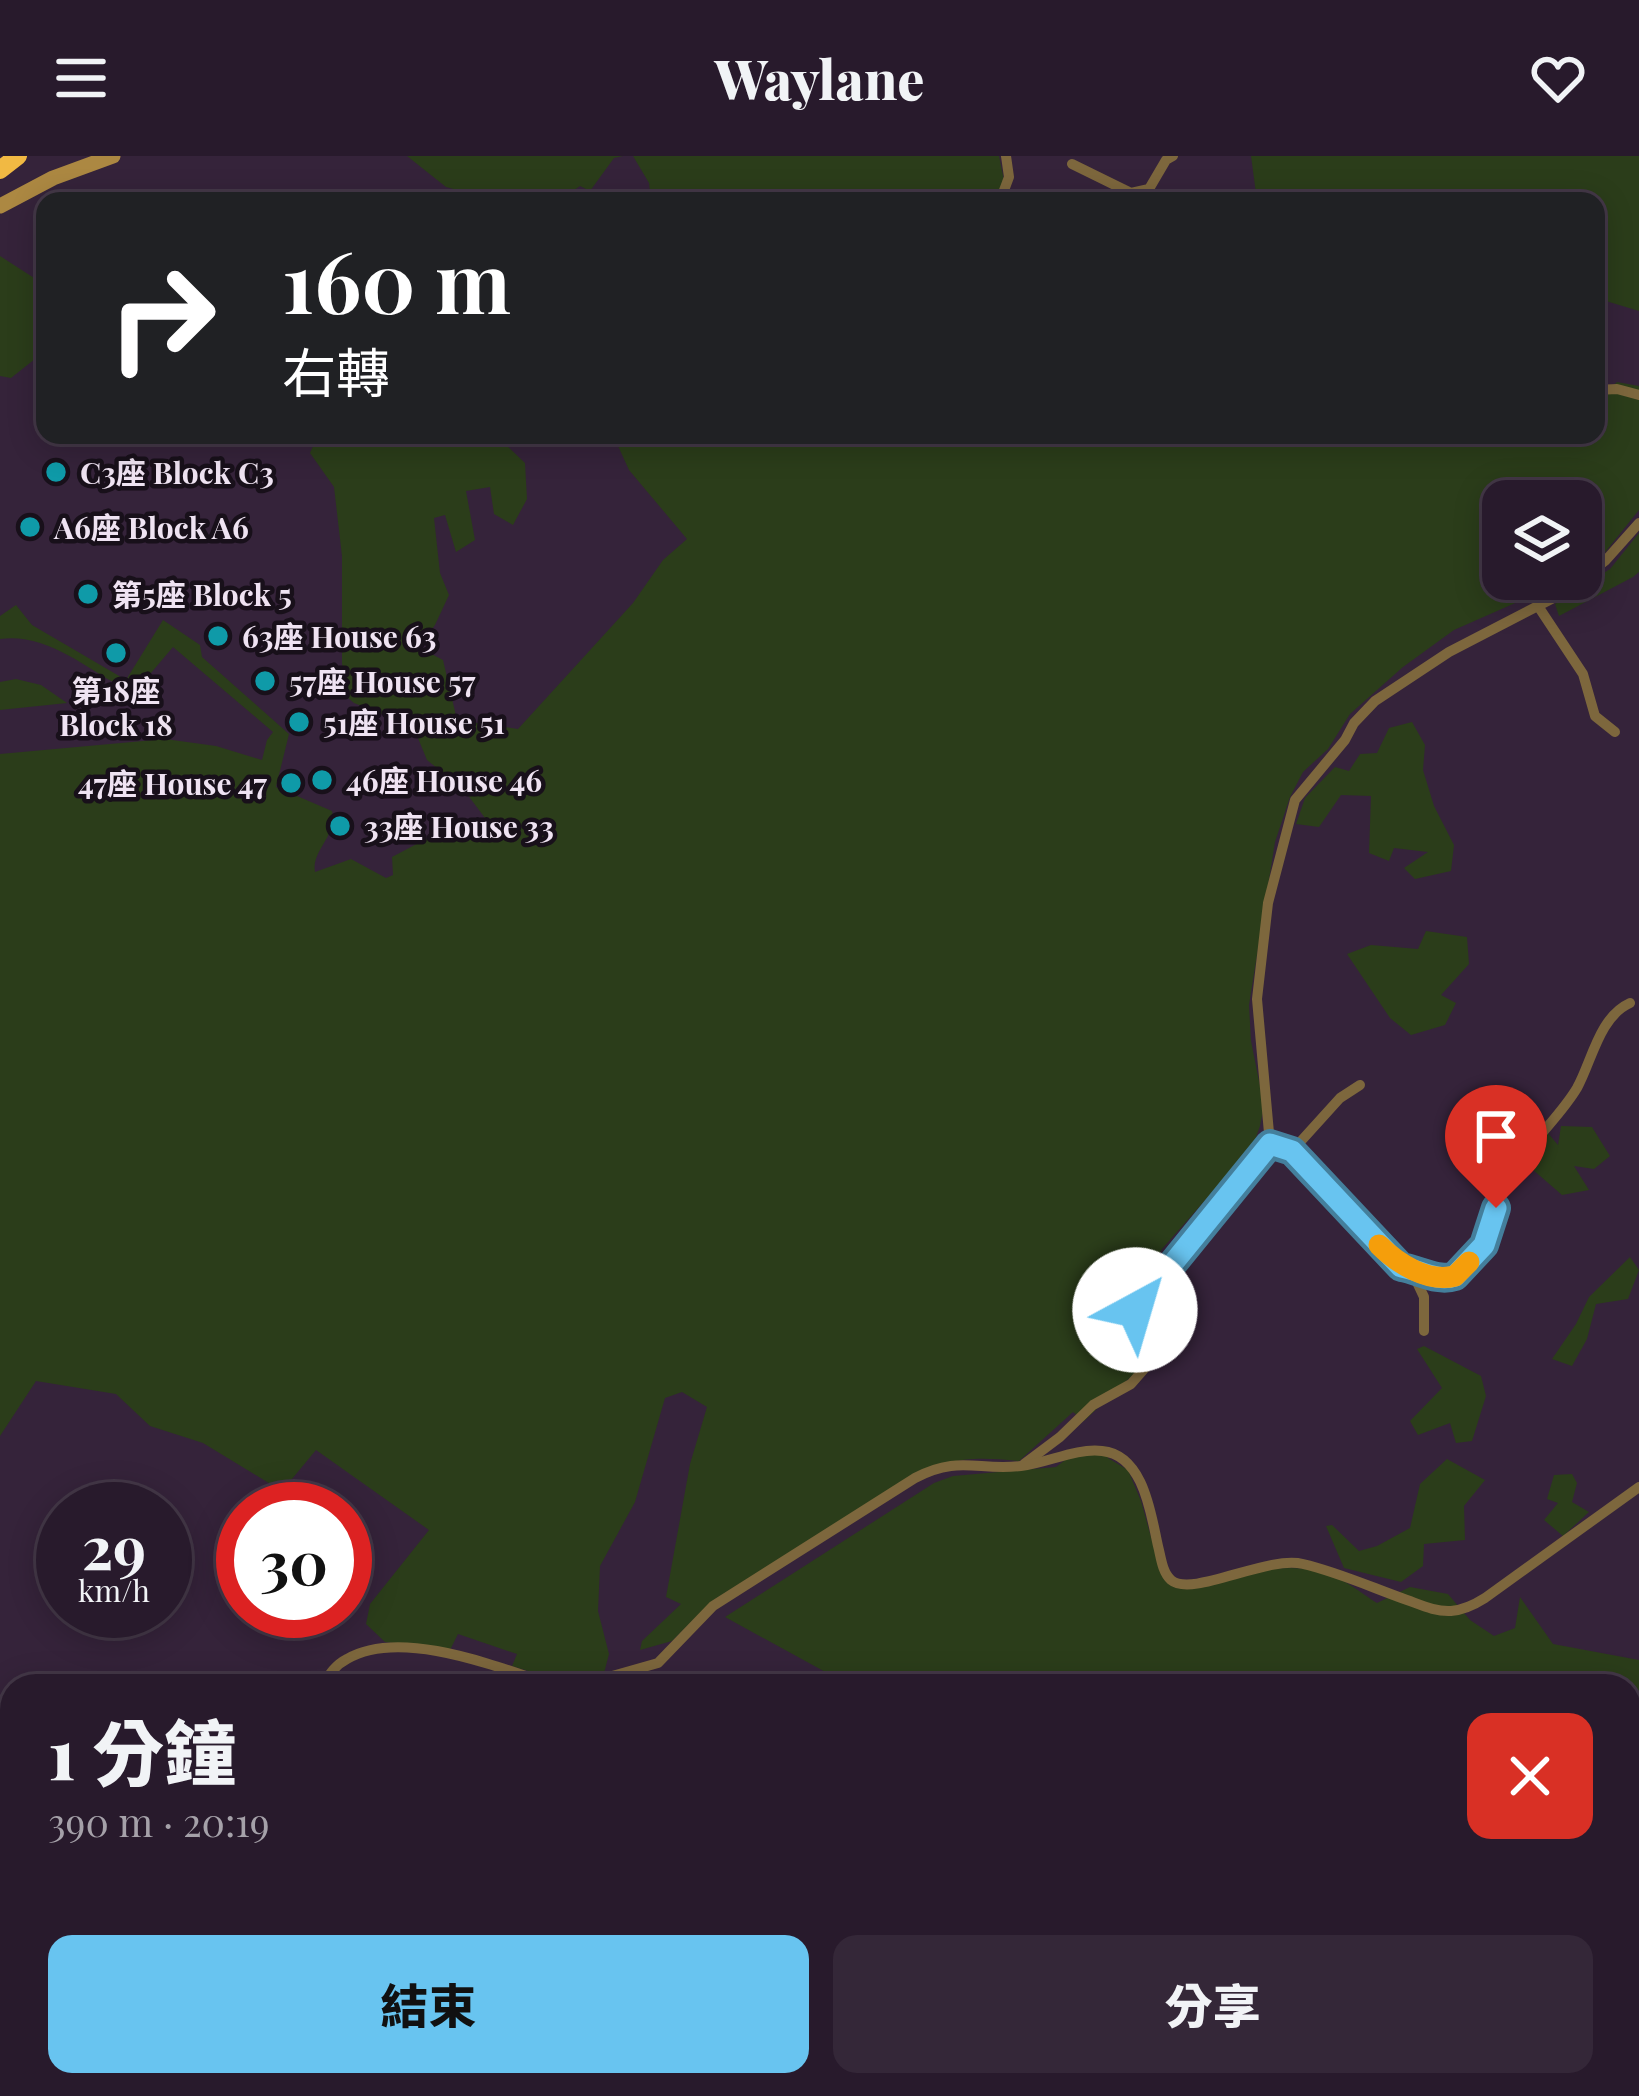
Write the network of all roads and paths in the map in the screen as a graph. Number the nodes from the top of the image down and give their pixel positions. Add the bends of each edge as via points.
1 (18, 156) edge
2 (113, 156) edge
3 (1006, 156) edge
4 (1173, 156) edge
5 (1072, 164) dead end
6 (0, 170) edge
7 (1003, 192) edge
8 (1129, 192) edge
9 (1136, 192) edge
10 (0, 206) edge
11 (1605, 390) edge
12 (1639, 395) edge
13 (1639, 523) edge
14 (1538, 606) junction
15 (1615, 732) dead end
16 (1630, 1003) dead end
17 (1360, 1085) dead end
18 (1270, 1144) junction
19 (1292, 1151) junction
20 (1401, 1267) junction
21 (1424, 1331) dead end
22 (1022, 1466) junction
23 (1639, 1487) edge
24 (330, 1674) edge
25 (520, 1674) edge
26 (619, 1674) edge

1 - 6 highway
2 - 10 street
3 - 7 street
4 - 9 street via 1149,189
5 - 8 street
11 - 12 street
13 - 14 street via 1606,560
14 - 15 street via 1583,674 1595,716
14 - 18 street via 1375,701 1294,800 1268,903 1257,999
16 - 20 street via 1611,1019 1574,1094 1521,1160 1484,1245 1447,1279
17 - 19 street
18 - 19 street
18 - 22 street via 1135,1310 1132,1321 1152,1360
19 - 20 street
20 - 21 street via 1424,1298
22 - 23 street via 1089,1451 1118,1456 1145,1495 1165,1573 1181,1585 1296,1563 1450,1611 1485,1598
22 - 26 street via 928,1471 713,1606 658,1663
24 - 25 street via 383,1647 468,1656

